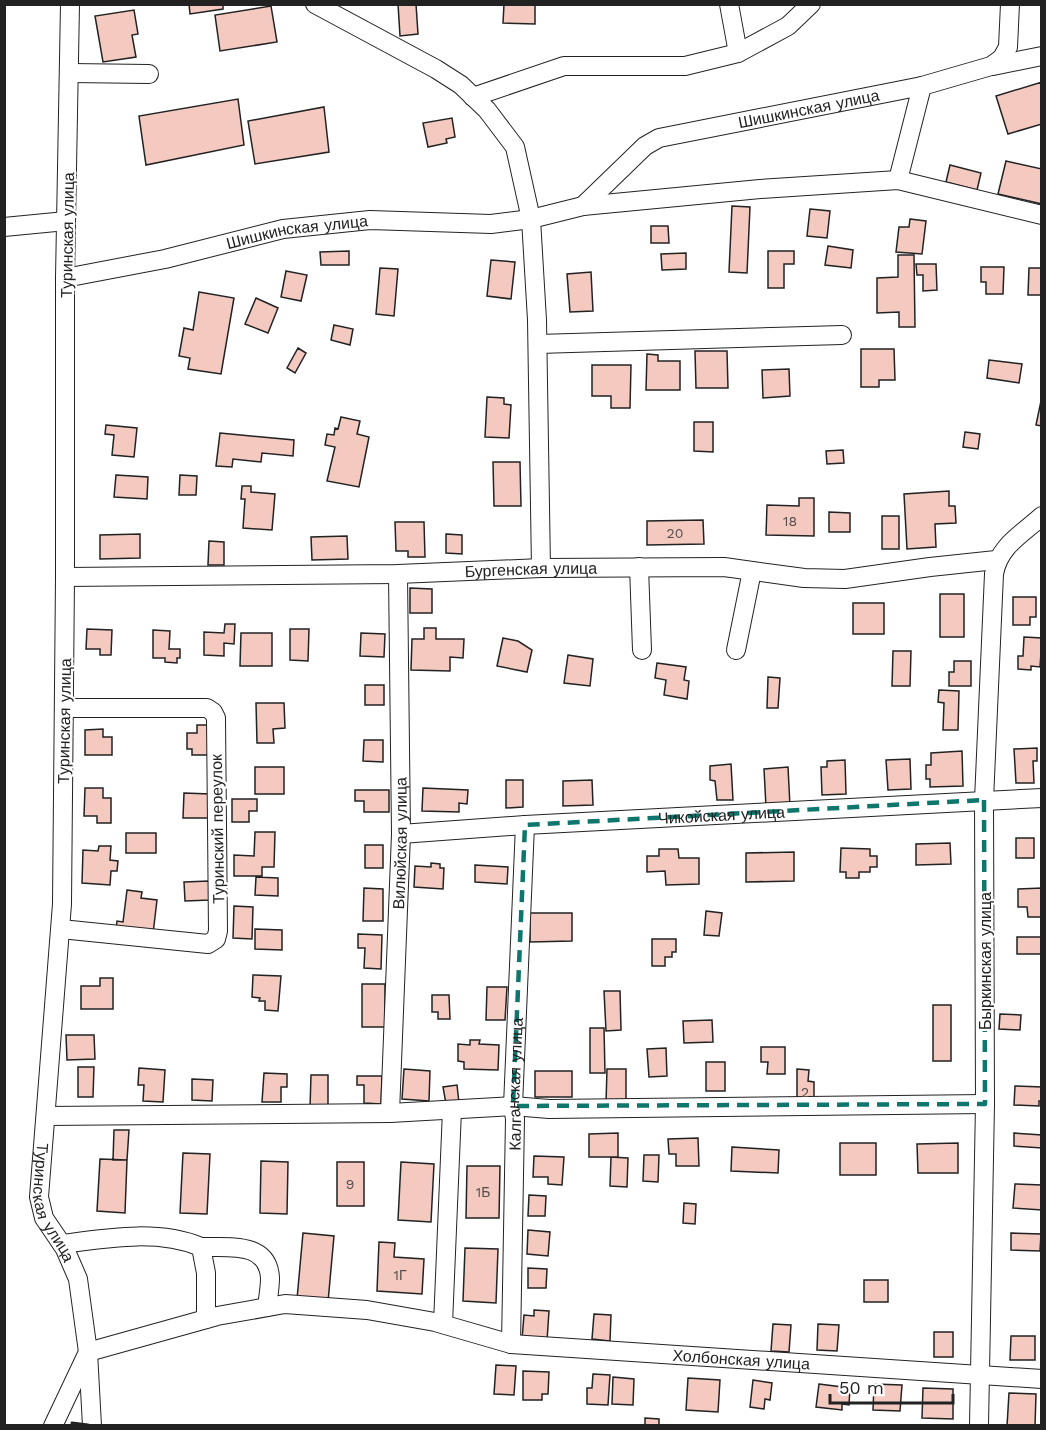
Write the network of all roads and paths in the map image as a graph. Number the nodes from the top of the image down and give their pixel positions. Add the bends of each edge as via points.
1 (70, 4) edge
2 (315, 4) edge
3 (729, 4) edge
4 (811, 4) edge
5 (1010, 4) edge
6 (738, 53) junction
7 (1041, 56) edge
8 (991, 66) junction
9 (70, 74) junction
10 (149, 74) dead end
11 (922, 86) junction
12 (473, 97) junction
13 (898, 180) junction
14 (583, 206) junction
15 (1041, 215) edge
16 (531, 219) junction
17 (66, 220) junction
18 (4, 227) edge
19 (65, 278) junction
20 (842, 335) dead end
21 (538, 344) junction
22 (1041, 516) edge
23 (996, 560) junction
24 (639, 567) junction
25 (541, 568) junction
26 (752, 571) junction
27 (398, 574) junction
28 (65, 578) junction
29 (642, 650) dead end
30 (736, 650) dead end
31 (64, 708) junction
32 (1041, 798) edge
33 (984, 800) junction
34 (525, 825) junction
35 (401, 834) junction
36 (61, 928) junction
37 (985, 1104) junction
38 (513, 1106) junction
39 (452, 1110) junction
40 (390, 1113) junction
41 (46, 1116) junction
42 (62, 1244) junction
43 (201, 1247) junction
44 (267, 1307) junction
45 (206, 1319) junction
46 (443, 1324) junction
47 (511, 1344) junction
48 (88, 1352) junction
49 (981, 1375) junction
50 (1041, 1378) edge
51 (53, 1425) edge
52 (92, 1425) edge
53 (979, 1425) edge

1 - 9 street, Туринская улица
2 - 12 street via 436,69
3 - 6 street
4 - 6 street via 788,26
5 - 8 street via 1008,47
6 - 12 street via 685,66 564,66
7 - 8 street, Шишкинская улица
8 - 11 street, Шишкинская улица
9 - 10 street
9 - 17 street, Туринская улица
11 - 13 street
11 - 14 street, Шишкинская улица via 659,138 645,146
12 - 16 street via 515,147
13 - 14 street, Шишкинская улица
13 - 15 street, Шишкинская улица
14 - 16 street, Шишкинская улица
16 - 19 street, Шишкинская улица via 491,224 370,220 283,229 165,259
16 - 21 street
17 - 18 street
17 - 19 street, Туринская улица
19 - 28 street, Туринская улица
20 - 21 street
21 - 25 street
22 - 23 street
23 - 26 street, Бургенская улица via 845,579 804,579
23 - 33 street, Быркинская улица
24 - 25 street, Бургенская улица
24 - 26 street, Бургенская улица via 724,567
24 - 29 street
25 - 27 street, Бургенская улица
26 - 30 street
27 - 28 street, Бургенская улица
27 - 35 street, Вилюйская улица
28 - 31 street, Туринская улица
31 - 36 street, Туринская улица
31 - 36 street, Туринский переулок via 207,708 213,712 218,931 216,939 207,944
32 - 33 street, Чикойская улица
33 - 34 street, Чикойская улица
33 - 37 street, Быркинская улица
34 - 35 street, Чикойская улица
34 - 38 street, Калганская улица
35 - 40 street, Вилюйская улица
36 - 41 street, Туринская улица
37 - 38 street via 549,1109
37 - 49 street, Быркинская улица
38 - 39 street
38 - 47 street, Калганская улица
39 - 40 street
39 - 46 street
40 - 41 street
41 - 42 street, Туринская улица via 39,1197 44,1218
42 - 43 street via 121,1237 181,1239
42 - 48 street, Туринская улица via 78,1279
43 - 44 street via 256,1251 267,1261
43 - 45 street via 206,1273
44 - 45 street, Холбонская улица
44 - 46 street, Холбонская улица via 285,1304 367,1310
45 - 48 street, Холбонская улица
46 - 47 street, Холбонская улица
47 - 49 street, Холбонская улица
48 - 51 street
48 - 52 street, Туринская улица
49 - 50 street, Холбонская улица
49 - 53 street, Быркинская улица

